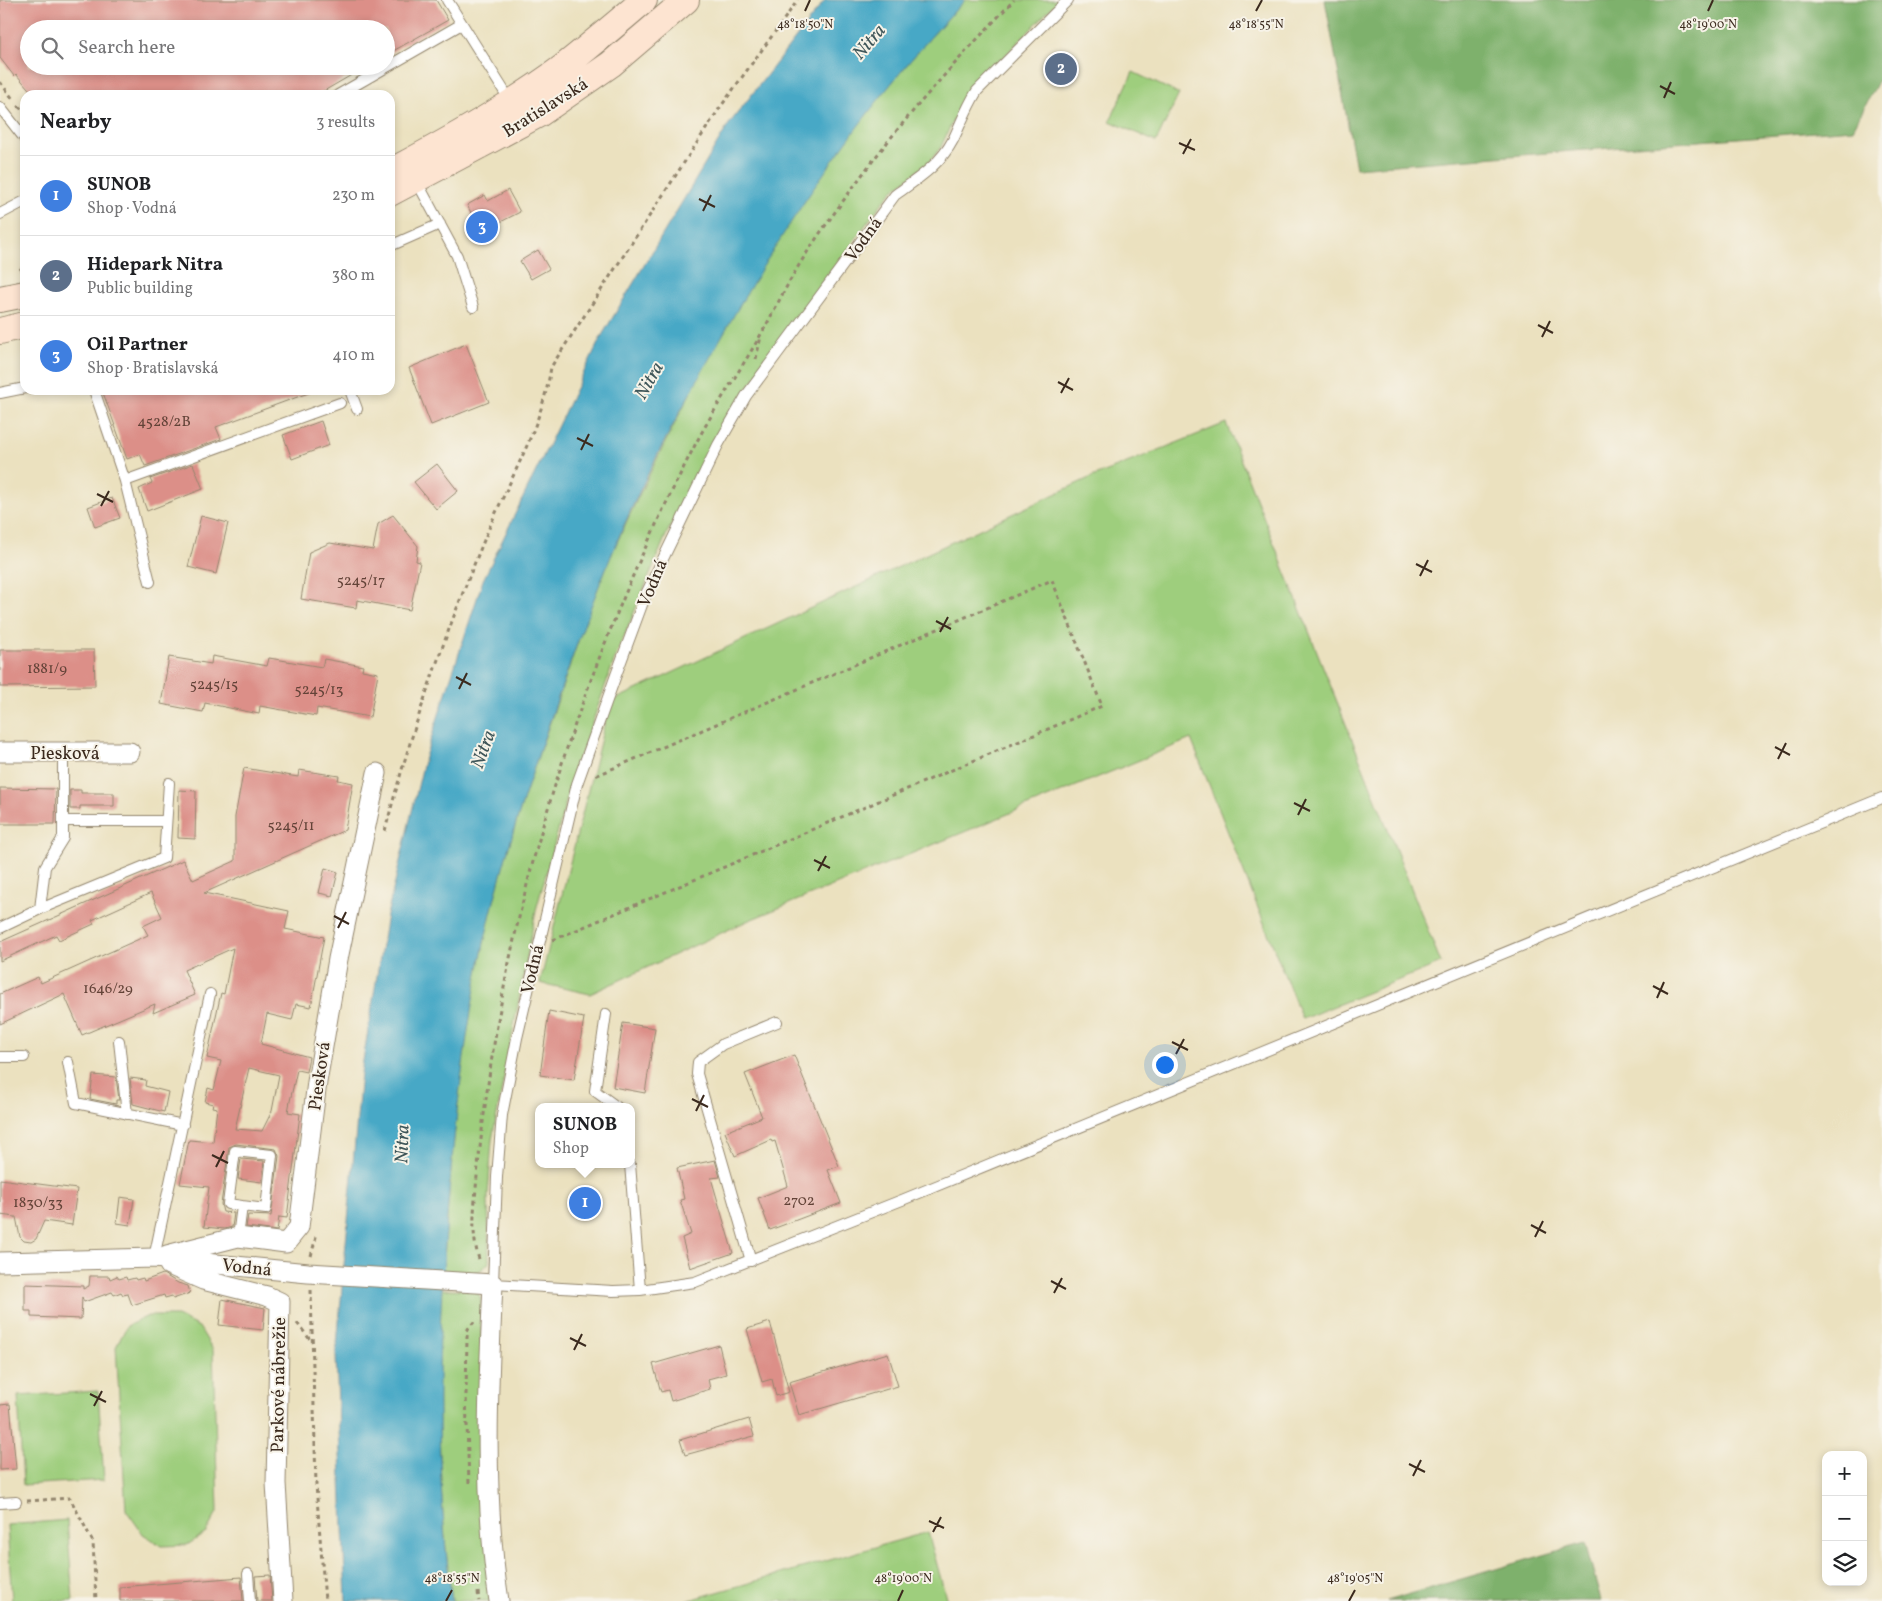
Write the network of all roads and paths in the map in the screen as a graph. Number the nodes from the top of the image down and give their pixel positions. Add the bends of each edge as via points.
1 (447, 0) edge
2 (644, 0) edge
3 (798, 0) edge
4 (1014, 0) edge
5 (1068, 0) edge
6 (674, 4) edge
7 (460, 25) junction
8 (395, 62) edge
9 (373, 75) edge
10 (347, 90) edge
11 (511, 103) junction
12 (0, 106) edge
13 (20, 132) edge
14 (395, 169) edge
15 (416, 180) junction
16 (395, 190) edge
17 (20, 204) edge
18 (0, 214) edge
19 (440, 224) junction
20 (395, 244) edge
21 (20, 284) edge
22 (0, 299) edge
23 (473, 307) dead end
24 (762, 333) dead end
25 (20, 389) edge
26 (0, 393) edge
27 (96, 395) edge
28 (352, 395) edge
29 (340, 403) dead end
30 (357, 409) dead end
31 (125, 481) junction
32 (150, 582) dead end
33 (0, 752) edge
34 (130, 752) dead end
35 (64, 754) junction
36 (377, 773) dead end
37 (169, 783) dead end
38 (577, 784) junction
39 (1882, 798) edge
40 (63, 821) junction
41 (166, 821) junction
42 (383, 837) dead end
43 (40, 909) junction
44 (0, 928) edge
45 (537, 947) junction
46 (210, 994) dead end
47 (606, 1014) dead end
48 (777, 1022) dead end
49 (119, 1041) dead end
50 (0, 1057) edge
51 (24, 1057) dead end
52 (68, 1062) dead end
53 (612, 1103) edge
54 (127, 1114) junction
55 (184, 1125) junction
56 (630, 1168) edge
57 (242, 1206) junction
58 (317, 1232) dead end
59 (238, 1237) junction
60 (154, 1258) junction
61 (751, 1261) junction
62 (0, 1262) edge
63 (315, 1274) junction
64 (494, 1284) junction
65 (640, 1290) junction
66 (16, 1502) joint
67 (0, 1503) edge
68 (248, 1574) dead end
69 (96, 1601) edge
70 (250, 1601) edge
71 (283, 1601) edge
72 (325, 1601) edge
73 (499, 1601) edge

1 - 7 lane
2 - 11 main road, Bratislavská via 561,68
3 - 42 path via 719,109 551,367 547,396 537,424 487,532 436,665 397,783
4 - 24 path via 912,111 862,175 788,283
5 - 38 lane, Vodná via 977,92 944,154 926,173 895,195 746,396 686,507 646,594
6 - 15 main road, Bratislavská via 611,64 539,114
7 - 8 lane
7 - 11 lane
9 - 10 lane
11 - 14 main road, Bratislavská
12 - 13 lane
15 - 16 main road, Bratislavská
15 - 19 lane
17 - 18 lane
19 - 20 lane
19 - 23 lane via 457,256
21 - 22 main road
25 - 26 lane
27 - 31 lane
28 - 30 lane
29 - 31 lane
31 - 32 lane
33 - 35 street, Piesková
34 - 35 street, Piesková
35 - 40 lane
36 - 59 street, Piesková via 338,959 317,1082 299,1227 286,1243
37 - 41 lane
38 - 45 lane, Vodná
38 - 45 path via 1052,580 1102,706
39 - 61 lane, Vodná
40 - 41 lane
40 - 43 lane via 63,838 44,867
41 - 43 lane via 164,858
43 - 44 lane
45 - 64 lane, Vodná via 502,1115
46 - 55 lane
47 - 53 lane via 595,1091
48 - 61 lane via 723,1044 698,1062 697,1074
49 - 54 lane
50 - 51 lane
52 - 54 lane via 76,1104
54 - 55 lane
55 - 60 lane
56 - 65 lane
57 - 57 lane via 228,1204 235,1150 272,1155 266,1209
57 - 59 lane
58 - 63 path
59 - 60 street, Piesková
60 - 62 street, Vodná
60 - 63 street, Vodná
60 - 71 street, Parkové nábrežie via 203,1280 280,1302 276,1483
61 - 65 lane, Vodná via 695,1282
63 - 64 street, Vodná
63 - 72 path via 316,1485
64 - 65 lane, Vodná
64 - 73 street via 487,1425 493,1560
66 - 67 lane
66 - 69 path via 70,1498 93,1542
68 - 70 lane

